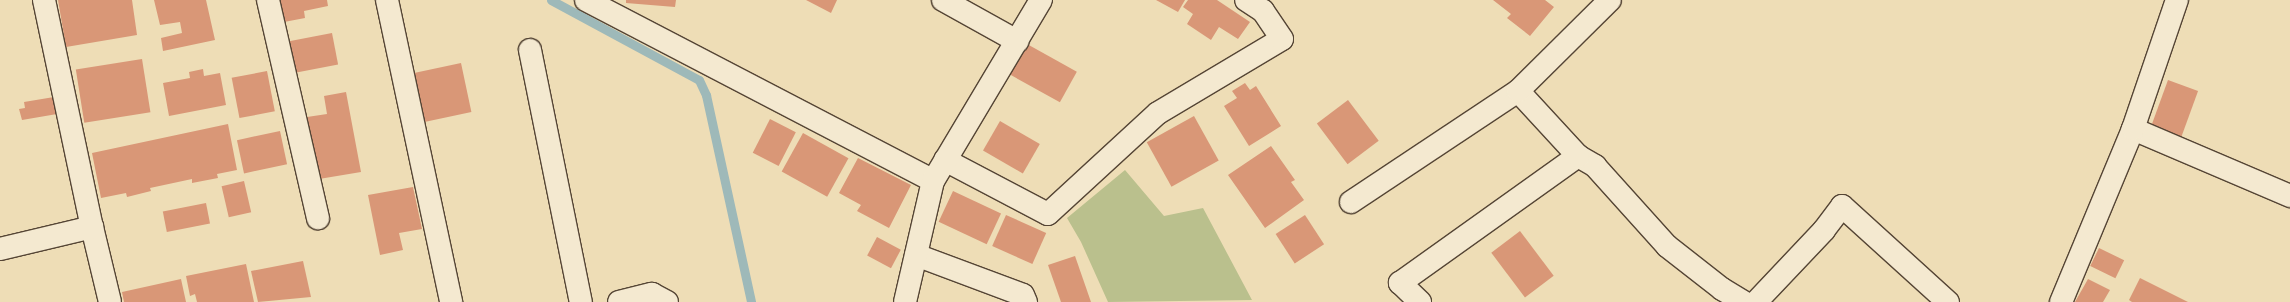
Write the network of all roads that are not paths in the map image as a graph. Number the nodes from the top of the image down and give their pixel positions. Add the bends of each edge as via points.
1 (44, 0) edge
2 (268, 0) edge
3 (387, 0) edge
4 (586, 0) edge
5 (943, 0) edge
6 (1041, 0) edge
7 (1246, 0) edge
8 (1610, 0) edge
9 (2177, 0) edge
10 (1016, 41) junction
11 (530, 50) dead end
12 (1518, 91) junction
13 (2133, 129) junction
14 (1578, 156) junction
15 (945, 160) junction
16 (933, 181) junction
17 (2290, 196) edge
18 (1351, 202) dead end
19 (318, 218) dead end
20 (92, 227) junction
21 (0, 249) edge
22 (916, 255) junction
23 (110, 302) edge
24 (451, 302) edge
25 (581, 302) edge
26 (619, 302) edge
27 (667, 302) edge
28 (905, 302) edge
29 (1026, 302) edge
30 (1420, 302) edge
31 (1744, 302) edge
32 (1756, 302) edge
33 (1948, 302) edge
34 (2061, 302) edge

1 - 20 street
2 - 19 street
3 - 24 street
4 - 16 street
5 - 10 street
6 - 10 street
7 - 15 street via 1262,11 1282,39 1158,113 1048,214
8 - 12 street
9 - 13 street
10 - 15 street
11 - 25 street
12 - 14 street
12 - 18 street
13 - 17 street
13 - 34 street
14 - 30 street via 1400,283
14 - 31 street via 1595,166 1667,246 1722,289
15 - 16 street
16 - 22 street
20 - 21 street
20 - 23 street
22 - 28 street
22 - 29 street via 1024,294
26 - 27 street via 652,294
32 - 33 street via 1824,230 1842,206

